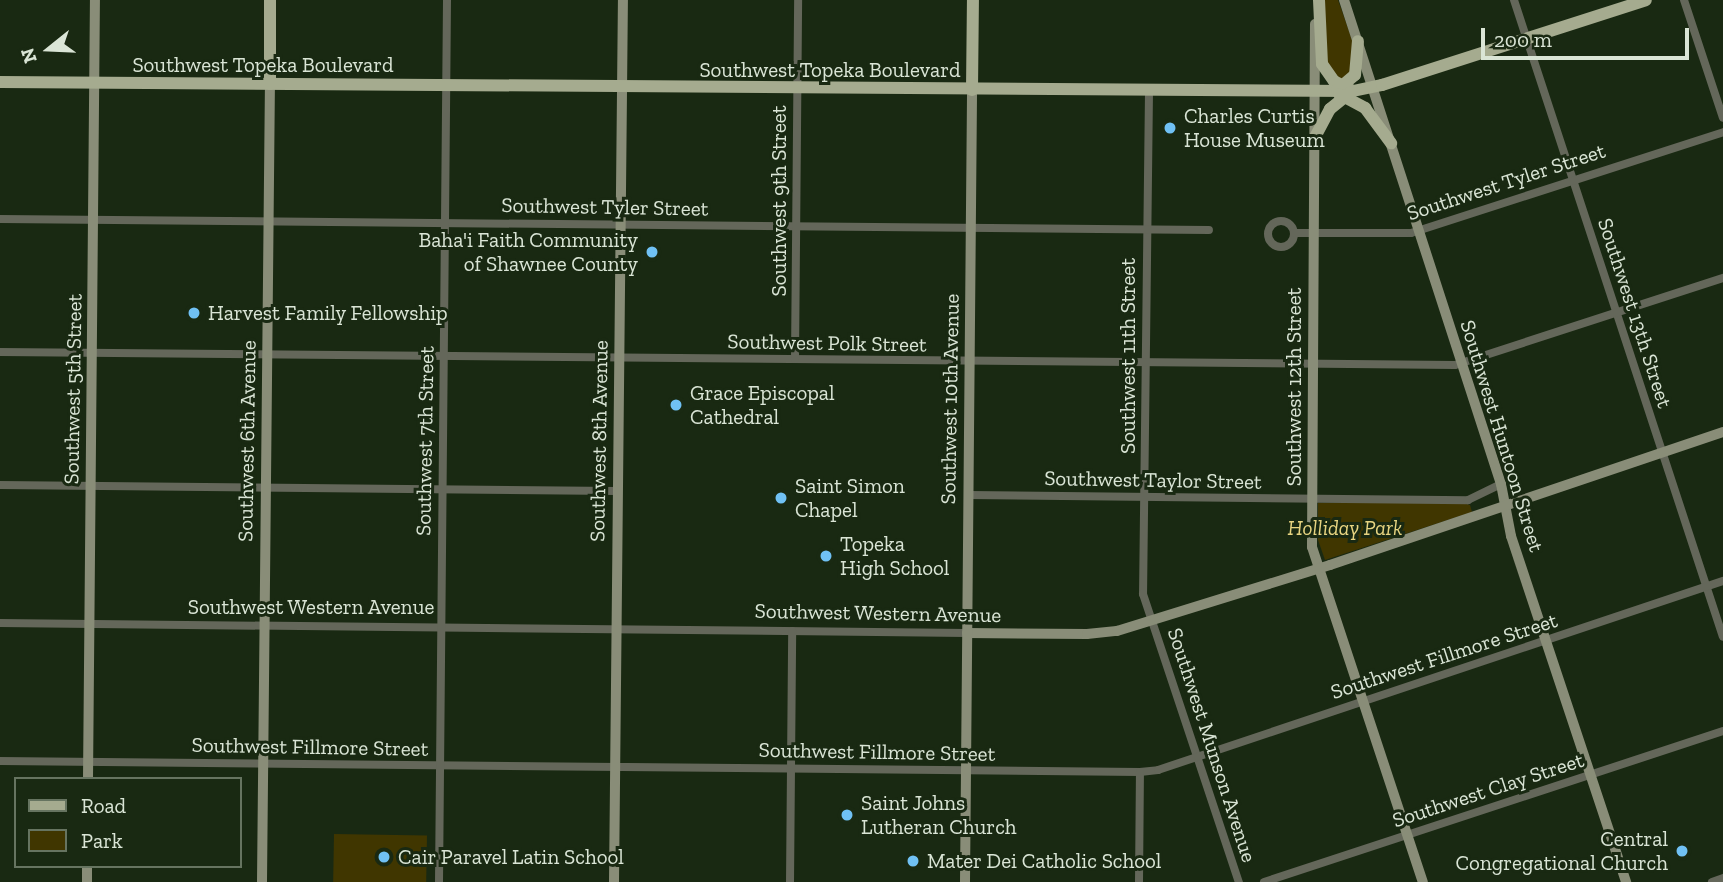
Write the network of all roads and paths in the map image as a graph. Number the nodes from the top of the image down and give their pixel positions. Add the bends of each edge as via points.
1 (95, 0) edge
2 (270, 0) edge
3 (447, 0) edge
4 (623, 0) edge
5 (798, 0) edge
6 (973, 0) edge
7 (1317, 0) edge
8 (1344, 0) edge
9 (1514, 0) edge
10 (1646, 0) edge
11 (1684, 0) edge
12 (1527, 39) junction
13 (1358, 41) junction
14 (0, 82) edge
15 (95, 83) junction
16 (270, 84) junction
17 (446, 86) junction
18 (621, 87) junction
19 (1374, 88) junction
20 (797, 89) junction
21 (972, 90) junction
22 (1343, 91) junction
23 (1149, 92) junction
24 (1314, 93) junction
25 (1723, 118) edge
26 (1723, 132) edge
27 (1314, 139) junction
28 (1391, 143) junction
29 (1573, 180) junction
30 (0, 219) edge
31 (94, 220) junction
32 (268, 221) junction
33 (444, 223) junction
34 (620, 225) junction
35 (797, 227) junction
36 (971, 229) junction
37 (1146, 230) junction
38 (1209, 230) dead end
39 (1418, 231) junction
40 (1294, 233) dead end
41 (1314, 233) junction
42 (1723, 278) edge
43 (1617, 313) junction
44 (0, 352) edge
45 (92, 354) junction
46 (267, 355) junction
47 (443, 356) junction
48 (619, 358) junction
49 (795, 359) junction
50 (970, 362) junction
51 (1461, 363) junction
52 (1145, 364) junction
53 (1313, 365) junction
54 (1723, 432) edge
55 (1663, 452) junction
56 (1502, 484) junction
57 (0, 485) edge
58 (91, 486) junction
59 (266, 487) junction
60 (442, 489) junction
61 (617, 491) junction
62 (969, 495) junction
63 (1144, 498) junction
64 (1312, 499) junction
65 (1506, 505) junction
66 (1319, 566) junction
67 (1723, 581) edge
68 (1707, 586) junction
69 (1152, 620) junction
70 (0, 623) edge
71 (89, 624) junction
72 (264, 627) junction
73 (441, 627) junction
74 (616, 629) junction
75 (792, 631) junction
76 (967, 633) junction
77 (1723, 637) edge
78 (1546, 640) junction
79 (1363, 701) junction
80 (1723, 731) edge
81 (1197, 756) junction
82 (0, 761) edge
83 (88, 762) junction
84 (263, 764) junction
85 (440, 766) junction
86 (615, 767) junction
87 (791, 769) junction
88 (966, 771) junction
89 (1140, 772) junction
90 (1590, 774) junction
91 (88, 777) edge
92 (1407, 834) junction
93 (1723, 878) edge
94 (262, 882) edge
95 (439, 882) edge
96 (614, 882) edge
97 (790, 882) edge
98 (965, 882) edge
99 (1139, 882) edge
100 (1238, 882) edge
101 (1264, 882) edge
102 (1423, 882) edge
103 (1626, 882) edge
104 (1712, 882) edge

1 - 15 main road, Southwest 5th Street
2 - 16 main road, Southwest 6th Avenue
3 - 17 street, Southwest 7th Street
4 - 18 main road, Southwest 8th Avenue
5 - 20 street, Southwest 9th Street
6 - 21 main road, Southwest 10th Avenue
7 - 22 main road via 1322,64
7 - 24 main road, Southwest 12th Street
8 - 13 main road, Southwest Huntoon Street
9 - 12 street, Southwest 13th Street
10 - 12 main road, Southwest Topeka Boulevard
11 - 25 street
12 - 19 main road, Southwest Topeka Boulevard
12 - 29 street, Southwest 13th Street
13 - 19 main road, Southwest Huntoon Street
13 - 22 main road via 1355,75
14 - 15 main road, Southwest Topeka Boulevard
15 - 16 main road, Southwest Topeka Boulevard
15 - 31 main road, Southwest 5th Street
16 - 17 main road, Southwest Topeka Boulevard
16 - 32 main road, Southwest 6th Avenue
17 - 18 main road, Southwest Topeka Boulevard
17 - 33 street, Southwest 7th Street
18 - 20 main road, Southwest Topeka Boulevard
18 - 34 main road, Southwest 8th Avenue
19 - 22 main road, Southwest Topeka Boulevard
19 - 28 main road, Southwest Huntoon Street
20 - 21 main road, Southwest Topeka Boulevard
20 - 35 street, Southwest 9th Street
21 - 23 main road, Southwest Topeka Boulevard
21 - 36 main road, Southwest 10th Avenue
22 - 24 main road, Southwest Topeka Boulevard
22 - 27 main road
22 - 28 main road via 1365,108
23 - 24 main road, Southwest Topeka Boulevard
23 - 37 street, Southwest 11th Street
24 - 27 main road, Southwest 12th Street
26 - 29 street, Southwest Tyler Street
27 - 41 main road, Southwest 12th Street
28 - 39 main road, Southwest Huntoon Street
29 - 39 street, Southwest Tyler Street
29 - 43 street, Southwest 13th Street
30 - 31 street, Southwest Tyler Street
31 - 32 street, Southwest Tyler Street
31 - 45 main road, Southwest 5th Street
32 - 33 street, Southwest Tyler Street
32 - 46 main road, Southwest 6th Avenue
33 - 34 street, Southwest Tyler Street
33 - 47 street, Southwest 7th Street
34 - 35 street, Southwest Tyler Street
34 - 48 main road, Southwest 8th Avenue
35 - 36 street, Southwest Tyler Street
35 - 49 street, Southwest 9th Street
36 - 37 street, Southwest Tyler Street
36 - 50 main road, Southwest 10th Avenue
37 - 38 street, Southwest Tyler Street
37 - 52 street, Southwest 11th Street
39 - 41 street, Southwest Tyler Street
39 - 51 main road, Southwest Huntoon Street
40 - 41 street, Southwest Tyler Street
41 - 53 main road, Southwest 12th Street
42 - 43 street, Southwest Polk Street
43 - 51 street, Southwest Polk Street
43 - 55 street, Southwest 13th Street
44 - 45 street, Southwest Polk Street
45 - 46 street, Southwest Polk Street
45 - 58 main road, Southwest 5th Street
46 - 47 street, Southwest Polk Street
46 - 59 main road, Southwest 6th Avenue
47 - 48 street, Southwest Polk Street
47 - 60 street, Southwest 7th Street
48 - 49 street, Southwest Polk Street
48 - 61 main road, Southwest 8th Avenue
49 - 50 street, Southwest Polk Street
50 - 52 street, Southwest Polk Street
50 - 62 main road, Southwest 10th Avenue
51 - 53 street, Southwest Polk Street
51 - 56 main road, Southwest Huntoon Street
52 - 53 street, Southwest Polk Street
52 - 63 street, Southwest 11th Street
53 - 64 main road, Southwest 12th Street
54 - 55 main road, Southwest Western Avenue
55 - 65 main road, Southwest Western Avenue
55 - 68 street, Southwest 13th Street
56 - 64 street, Southwest Taylor Street via 1468,500
56 - 65 main road, Southwest Huntoon Street
57 - 58 street
58 - 59 street
58 - 71 main road, Southwest 5th Street
59 - 60 street
59 - 72 main road, Southwest 6th Avenue
60 - 61 street
60 - 73 street, Southwest 7th Street
61 - 74 main road, Southwest 8th Avenue
62 - 63 street, Southwest Taylor Street
62 - 76 main road, Southwest 10th Avenue
63 - 64 street, Southwest Taylor Street
63 - 69 street, Southwest 11th Street via 1143,594
64 - 66 main road, Southwest 12th Street via 1312,547
65 - 66 main road, Southwest Western Avenue
65 - 78 main road, Southwest Huntoon Street via 1511,536
66 - 69 main road, Southwest Western Avenue
66 - 79 main road, Southwest 12th Street
67 - 68 street, Southwest Fillmore Street
68 - 77 street, Southwest 13th Street
68 - 78 street, Southwest Fillmore Street
69 - 76 main road, Southwest Western Avenue via 1106,633
69 - 81 street, Southwest Munson Avenue
70 - 71 street, Southwest Western Avenue
71 - 72 street, Southwest Western Avenue
71 - 83 main road, Southwest 5th Street
72 - 73 street, Southwest Western Avenue
72 - 84 main road, Southwest 6th Avenue
73 - 74 street, Southwest Western Avenue
73 - 85 street, Southwest 7th Street
74 - 75 street, Southwest Western Avenue
74 - 86 main road, Southwest 8th Avenue
75 - 76 street, Southwest Western Avenue
75 - 87 street
76 - 88 main road, Southwest 10th Avenue
78 - 79 street, Southwest Fillmore Street
78 - 90 main road, Southwest Huntoon Street
79 - 81 street, Southwest Fillmore Street
79 - 92 main road, Southwest 12th Street
80 - 90 street, Southwest Clay Street
81 - 89 street, Southwest Fillmore Street
81 - 100 street, Southwest Munson Avenue
82 - 83 street, Southwest Fillmore Street
83 - 84 street, Southwest Fillmore Street
83 - 91 main road, Southwest 5th Street
84 - 85 street, Southwest Fillmore Street
84 - 94 main road, Southwest 6th Avenue
85 - 86 street, Southwest Fillmore Street
85 - 95 street, Southwest 7th Street
86 - 87 street, Southwest Fillmore Street
86 - 96 main road, Southwest 8th Avenue
87 - 88 street, Southwest Fillmore Street
87 - 97 street
88 - 89 street, Southwest Fillmore Street
88 - 98 main road, Southwest 10th Avenue
89 - 99 street
90 - 92 street, Southwest Clay Street
90 - 103 main road, Southwest Huntoon Street
92 - 101 street, Southwest Clay Street
92 - 102 main road, Southwest 12th Street
93 - 104 street

